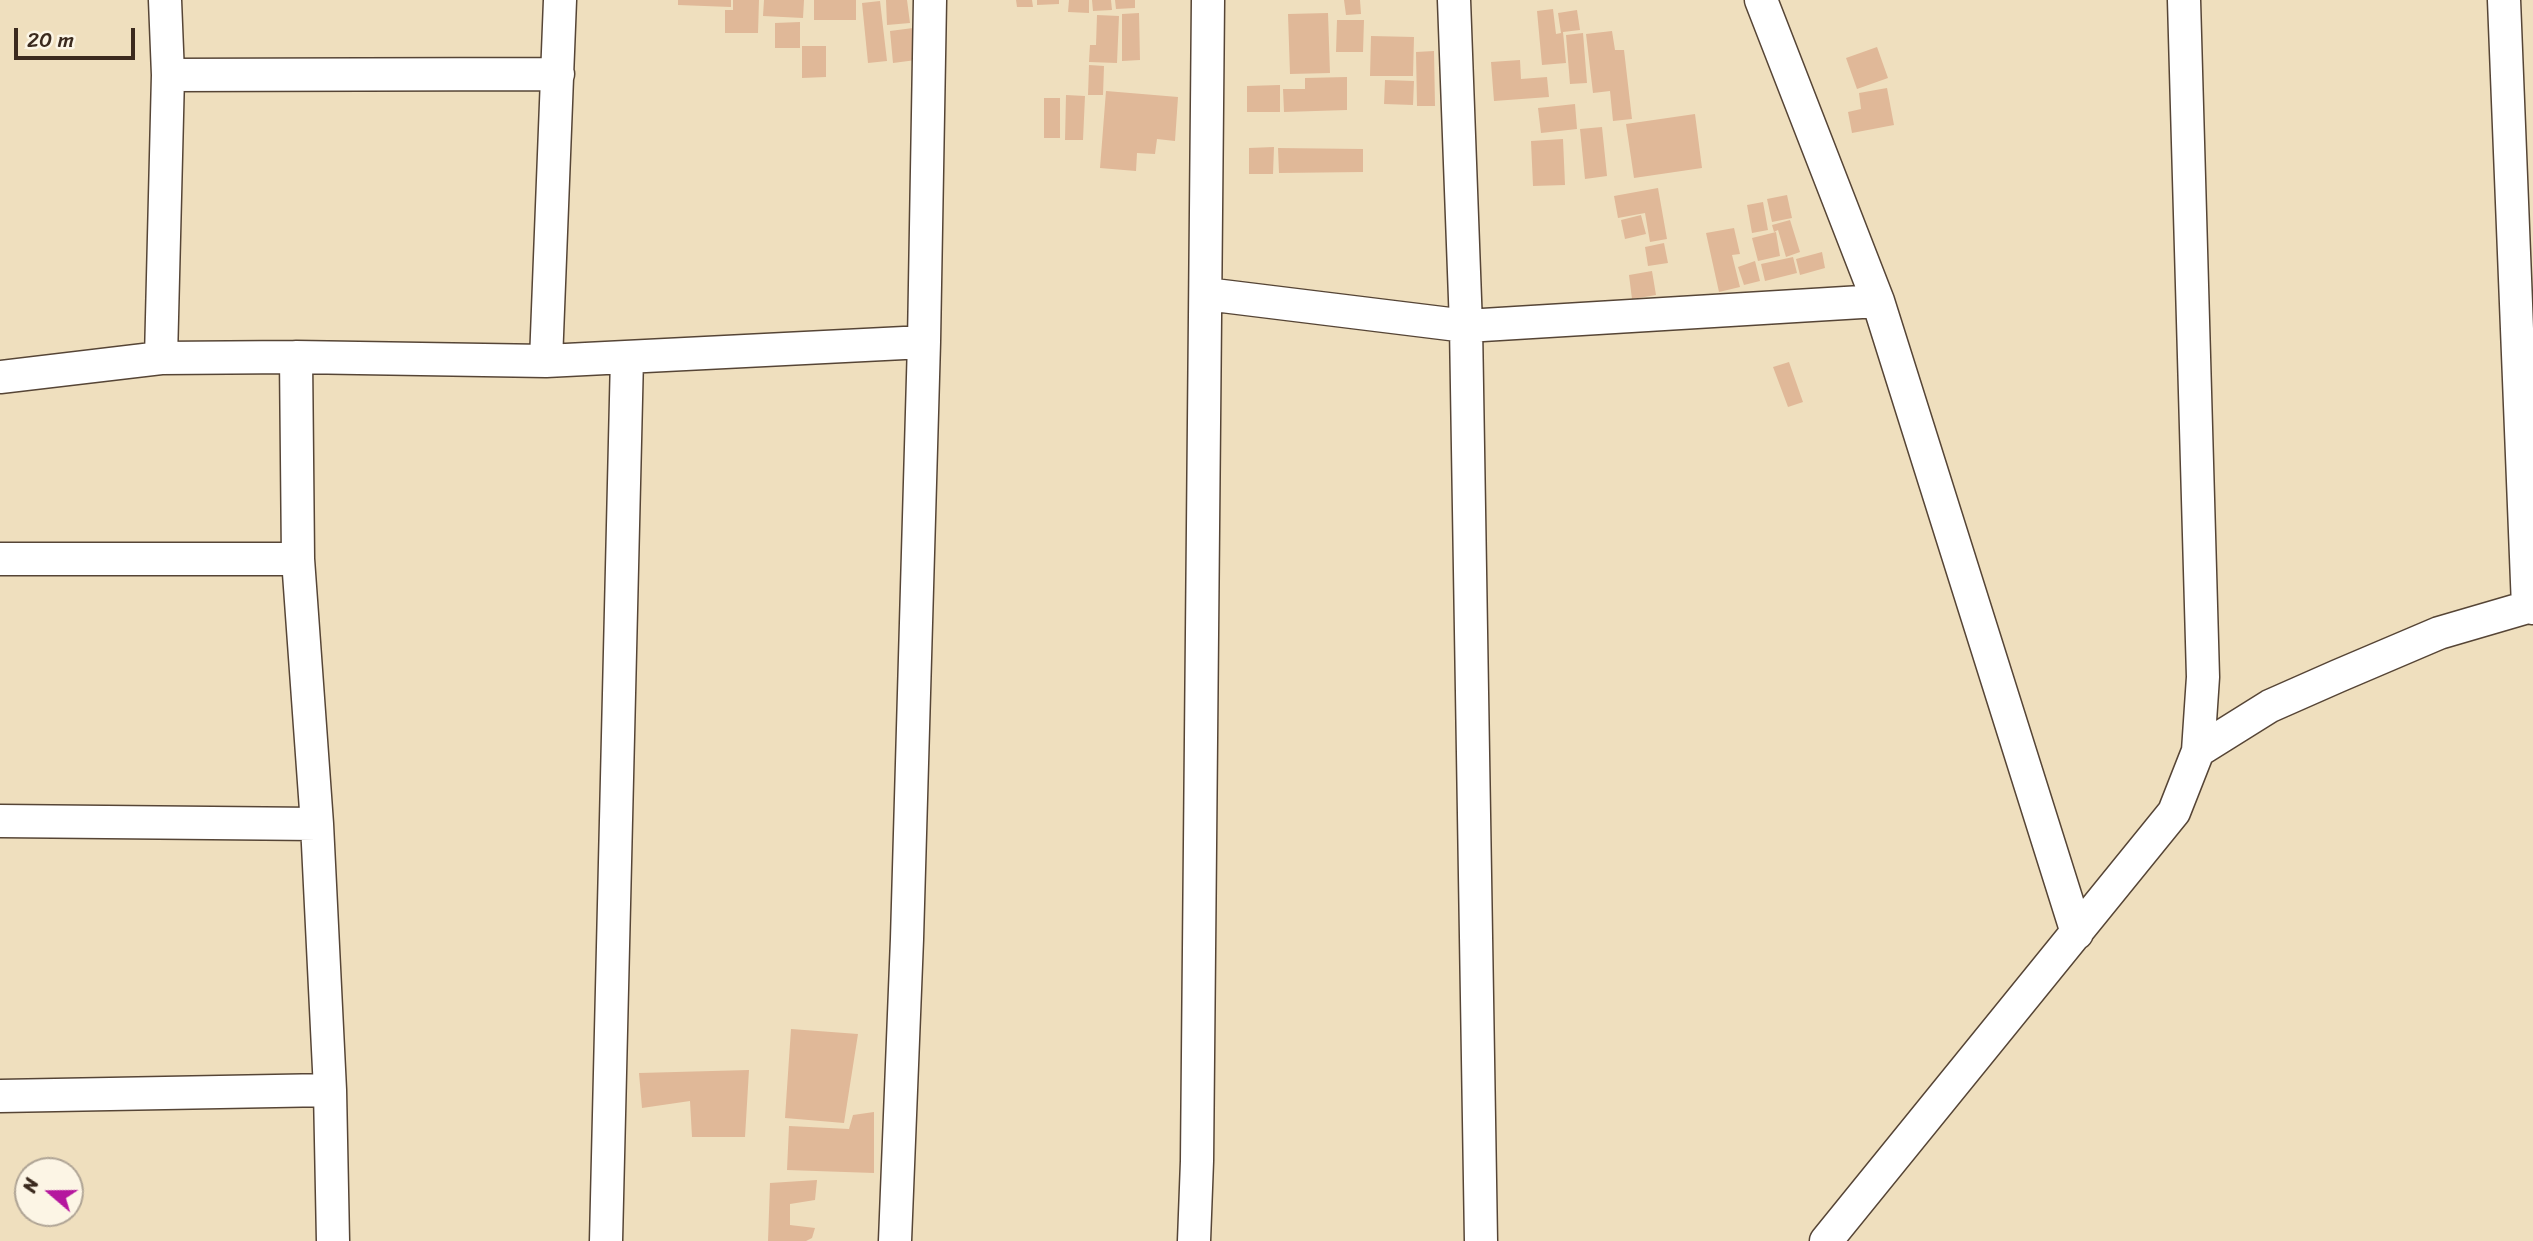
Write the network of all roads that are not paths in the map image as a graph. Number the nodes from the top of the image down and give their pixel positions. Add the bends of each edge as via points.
1 (165, 0) edge
2 (560, 0) edge
3 (930, 0) edge
4 (1208, 0) edge
5 (1454, 0) edge
6 (1761, 0) edge
7 (2184, 0) edge
8 (2504, 0) edge
9 (558, 74) junction
10 (168, 75) junction
11 (1206, 294) junction
12 (1878, 302) junction
13 (1466, 326) junction
14 (924, 342) junction
15 (296, 357) junction
16 (627, 357) junction
17 (161, 358) junction
18 (546, 361) junction
19 (0, 377) edge
20 (0, 559) edge
21 (298, 559) junction
22 (2530, 608) edge
23 (2198, 751) junction
24 (0, 821) edge
25 (317, 824) junction
26 (2077, 933) junction
27 (330, 1090) junction
28 (0, 1096) edge
29 (333, 1241) edge
30 (606, 1241) edge
31 (895, 1241) edge
32 (1194, 1241) edge
33 (1481, 1241) edge
34 (1826, 1241) edge

1 - 10 street
2 - 9 street
3 - 14 street
4 - 11 street
5 - 13 street
6 - 12 street
7 - 23 street via 2203,677
8 - 22 street
9 - 10 street
9 - 18 street
10 - 17 street
11 - 13 street
11 - 32 street
12 - 13 street
12 - 26 street
13 - 33 street
14 - 16 street
14 - 31 street
15 - 17 street
15 - 18 street
15 - 21 street
16 - 18 street
16 - 30 street
17 - 19 street
20 - 21 street
21 - 25 street
22 - 23 street via 2439,633 2338,676 2270,706
23 - 26 street via 2174,812
24 - 25 street
25 - 27 street
26 - 34 street
27 - 28 street
27 - 29 street

